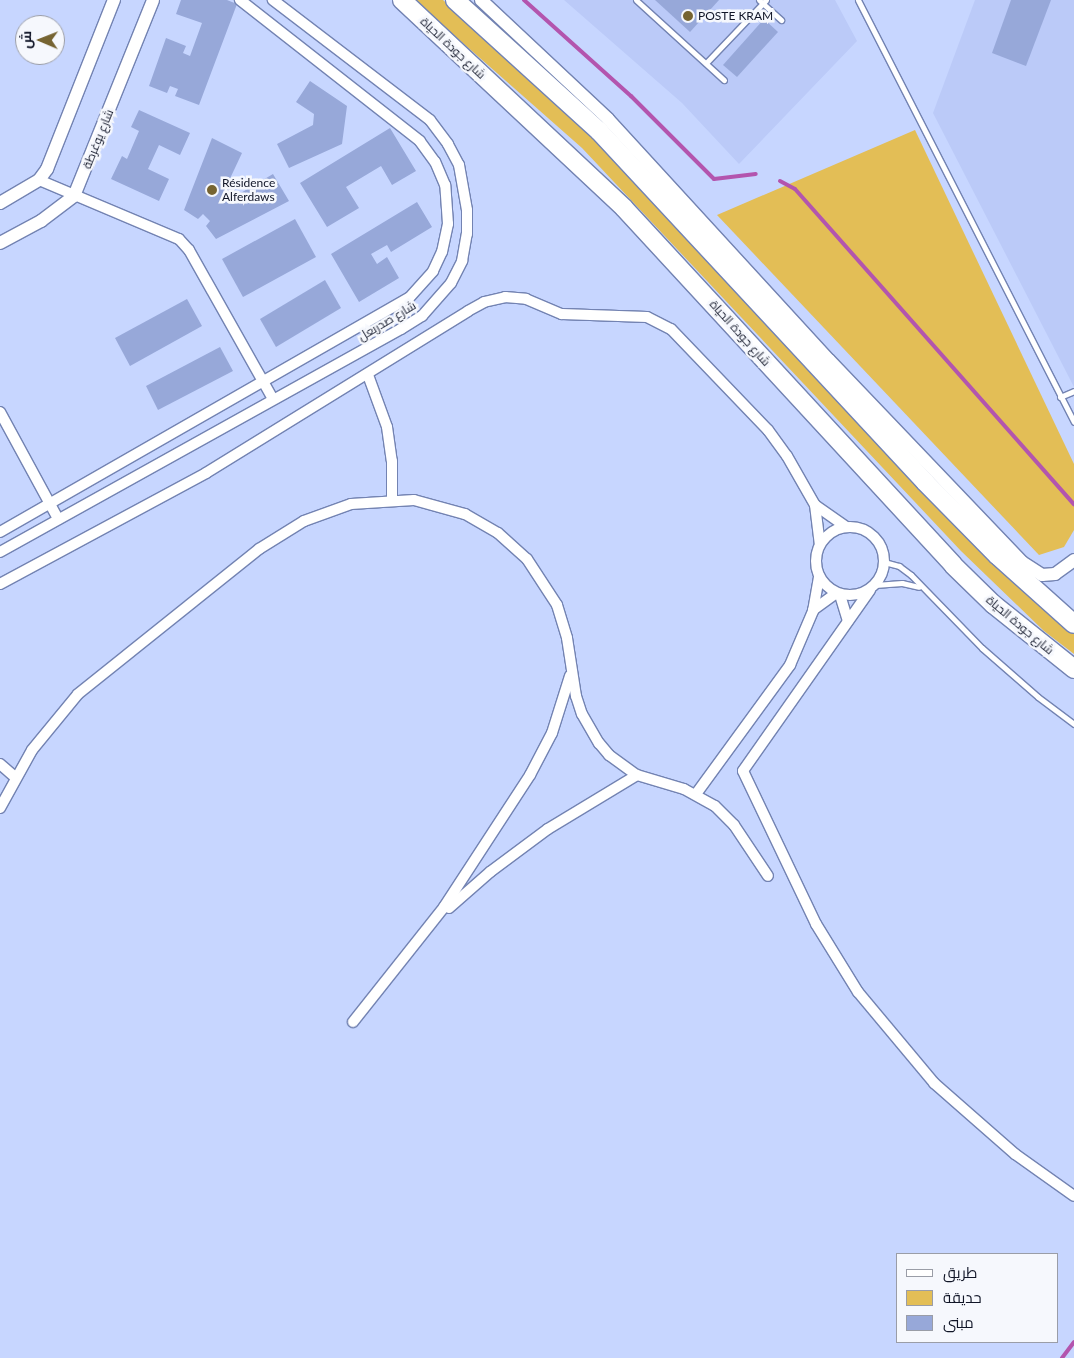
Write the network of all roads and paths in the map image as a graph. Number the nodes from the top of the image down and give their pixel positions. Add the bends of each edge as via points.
1 (114, 0) edge
2 (152, 0) edge
3 (240, 0) edge
4 (273, 0) edge
5 (402, 0) edge
6 (455, 0) edge
7 (481, 0) edge
8 (636, 0) edge
9 (858, 0) edge
10 (762, 1) edge
11 (781, 20) dead end
12 (706, 63) junction
13 (724, 80) dead end
14 (39, 180) junction
15 (74, 196) junction
16 (0, 203) edge
17 (0, 243) edge
18 (368, 375) junction
19 (263, 382) junction
20 (1074, 391) edge
21 (1060, 397) junction
22 (273, 399) junction
23 (0, 412) edge
24 (1074, 422) edge
25 (392, 499) junction
26 (50, 504) junction
27 (815, 505) junction
28 (58, 519) junction
29 (846, 527) junction
30 (0, 532) edge
31 (820, 544) junction
32 (0, 552) edge
33 (1074, 560) edge
34 (884, 562) junction
35 (819, 578) junction
36 (0, 584) edge
37 (873, 587) junction
38 (919, 587) junction
39 (838, 594) junction
40 (813, 611) junction
41 (848, 621) junction
42 (1074, 624) edge
43 (572, 668) junction
44 (1074, 669) edge
45 (1074, 724) edge
46 (0, 764) edge
47 (637, 775) junction
48 (16, 777) junction
49 (696, 794) junction
50 (0, 808) edge
51 (476, 859) junction
52 (490, 872) junction
53 (768, 876) dead end
54 (431, 926) junction
55 (353, 1022) dead end
56 (1074, 1196) edge

1 - 14 street via 47,169
2 - 15 street, شارع يوغرطة
3 - 19 street, شارع صدربعل via 420,141 435,162 445,185 448,204 442,252 420,288 409,298
4 - 22 street, شارع صدربعل via 430,120 459,164 465,185 467,234 462,261 451,283 422,316
5 - 44 highway, شارع جودة الحياة via 624,208 960,572 993,604
6 - 42 highway via 599,131 925,482 997,555
7 - 33 street via 608,118 829,360 1022,562 1042,575 1055,574
8 - 12 lane
9 - 21 lane
10 - 11 lane
10 - 12 lane
12 - 13 lane
14 - 15 street
14 - 16 street
15 - 17 street, شارع يوغرطة via 53,213
15 - 19 street via 179,239 189,250
18 - 25 street via 387,427 392,461
18 - 27 street via 468,311 494,299 517,297 574,316 647,317 683,339 768,430
18 - 36 street via 206,473
19 - 22 street
19 - 26 street, شارع صدربعل
20 - 21 lane
21 - 24 lane
22 - 28 street, شارع صدربعل
23 - 26 street
25 - 43 street via 432,503 466,514 513,545 538,572 557,604
25 - 48 street via 351,504 324,512 259,549 78,694 45,731
26 - 28 street
26 - 30 street, شارع صدربعل
27 - 29 street
27 - 31 street
28 - 32 street, شارع صدربعل
29 - 31 street via 834,531
29 - 34 street via 858,528 874,536 880,544
31 - 35 street via 816,566
34 - 37 street
34 - 38 lane via 905,570
35 - 39 street
35 - 40 street
37 - 38 lane via 902,583
37 - 39 street via 856,595
37 - 41 street
38 - 45 lane via 994,659
39 - 40 street
39 - 41 street
40 - 49 street via 790,665
41 - 56 street via 743,771 816,924 864,999 934,1083 1015,1154
43 - 47 street via 576,696 590,730 610,755
43 - 51 street via 564,701 542,755
46 - 48 street
47 - 49 street
47 - 52 street via 548,829
48 - 50 street
49 - 53 street via 734,825
51 - 52 street
51 - 54 street
52 - 54 street
54 - 55 street

